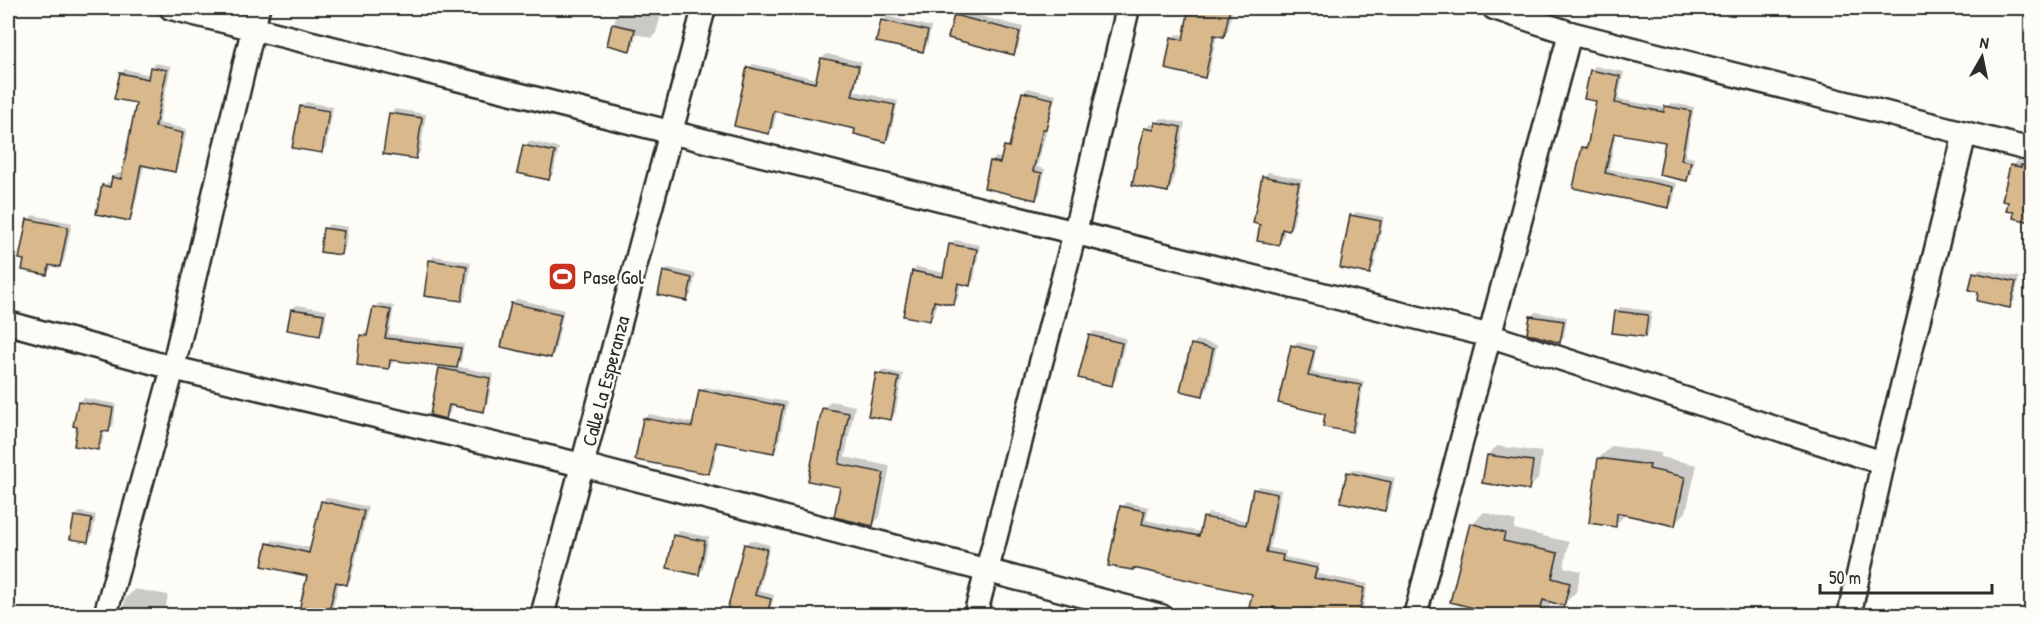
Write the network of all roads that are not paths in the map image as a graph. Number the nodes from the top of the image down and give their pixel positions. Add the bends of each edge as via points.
1 (171, 8) edge
2 (704, 8) edge
3 (1128, 8) edge
4 (1494, 8) edge
5 (255, 18) edge
6 (1570, 33) junction
7 (671, 132) junction
8 (1965, 134) junction
9 (2031, 150) edge
10 (1075, 232) junction
11 (8, 323) edge
12 (1491, 336) junction
13 (173, 368) junction
14 (1883, 463) junction
15 (582, 465) junction
16 (986, 571) junction
17 (105, 615) edge
18 (542, 615) edge
19 (975, 615) edge
20 (1161, 615) edge
21 (1415, 615) edge
22 (1850, 615) edge

1 - 5 street
2 - 7 street, Calle La Esperanza
3 - 10 street
4 - 6 street
5 - 7 street
5 - 13 street
6 - 8 street
6 - 12 street
7 - 10 street
7 - 15 street, Calle La Esperanza
8 - 9 street
8 - 14 street
10 - 12 street
10 - 16 street
11 - 13 street
12 - 14 street
12 - 21 street
13 - 15 street
13 - 17 street
14 - 22 street
15 - 16 street
15 - 18 street, Calle La Esperanza
16 - 19 street
16 - 20 street

